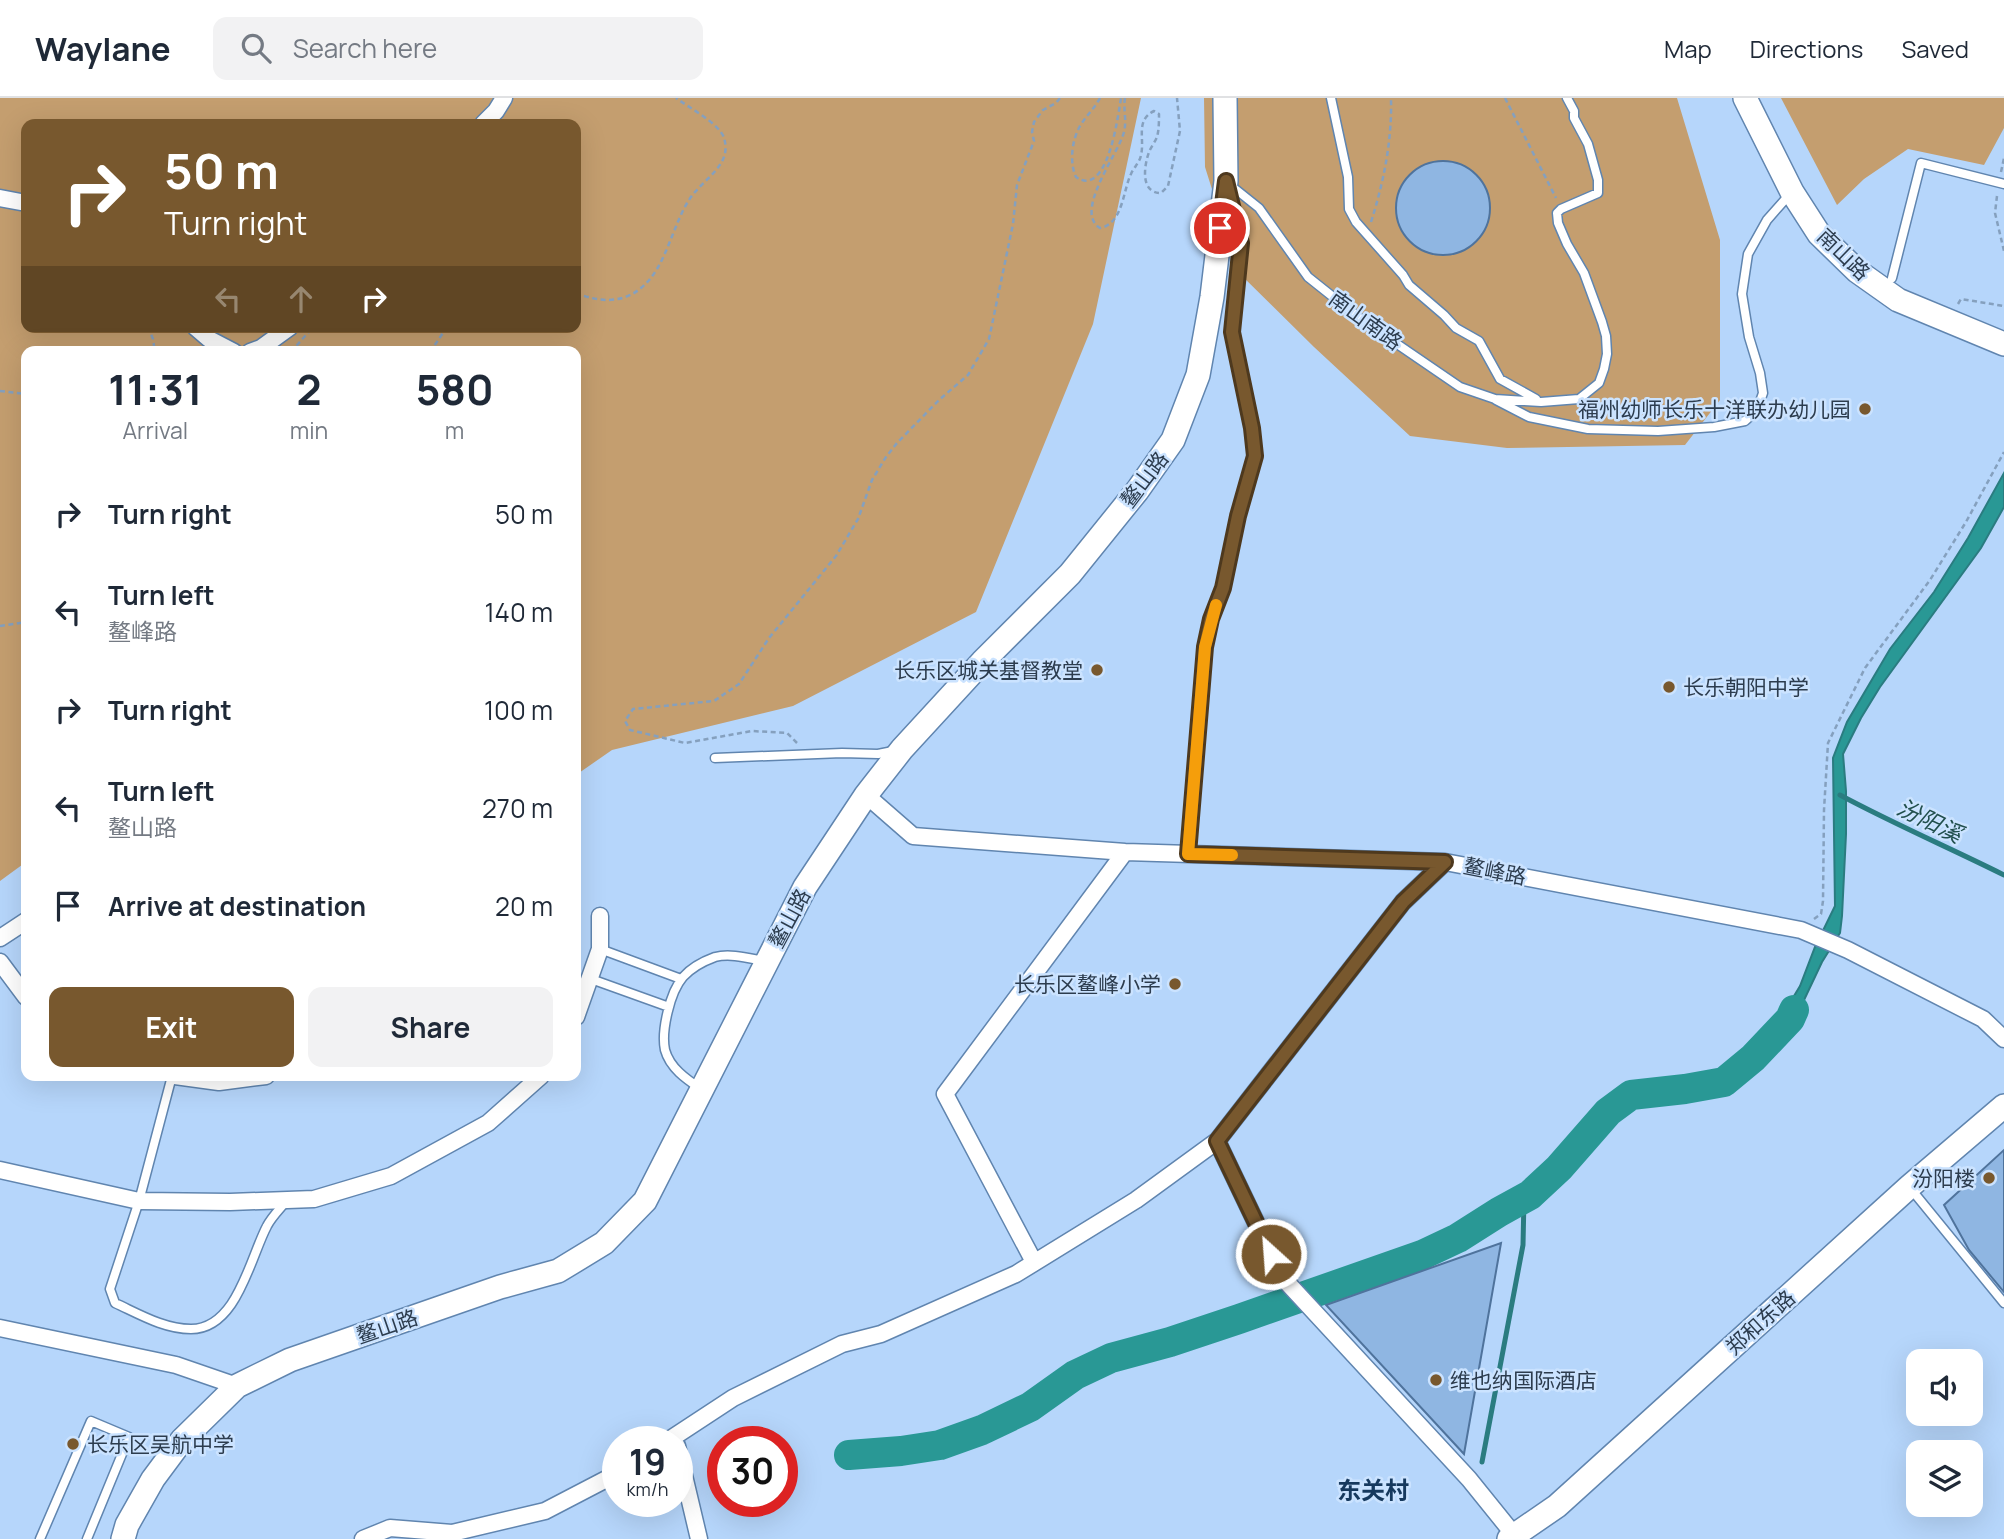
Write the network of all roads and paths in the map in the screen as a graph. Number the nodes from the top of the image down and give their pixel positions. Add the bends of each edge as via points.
1 (504, 98) edge
2 (676, 98) edge
3 (1060, 98) edge
4 (1100, 98) edge
5 (1123, 98) edge
6 (1177, 98) edge
7 (1225, 98) edge
8 (1331, 98) edge
9 (1391, 98) edge
10 (1505, 98) edge
11 (1567, 98) edge
12 (1745, 98) edge
13 (1761, 98) edge
14 (488, 119) edge
15 (2004, 158) edge
16 (1226, 181) junction
17 (2002, 183) edge
18 (1792, 192) junction
19 (0, 198) edge
20 (21, 202) edge
21 (1561, 209) junction
22 (1367, 233) junction
23 (2004, 251) edge
24 (1892, 278) junction
25 (581, 295) edge
26 (2004, 306) edge
27 (1956, 307) junction
28 (2004, 328) edge
29 (202, 333) edge
30 (282, 333) edge
31 (2004, 344) edge
32 (222, 346) edge
33 (264, 346) edge
34 (0, 391) edge
35 (21, 393) edge
36 (1494, 399) junction
37 (1541, 402) junction
38 (2004, 452) edge
39 (21, 623) edge
40 (0, 626) edge
41 (902, 749) junction
42 (808, 755) junction
43 (715, 758) dead end
44 (866, 795) junction
45 (1125, 852) junction
46 (1188, 854) junction
47 (1445, 862) junction
48 (600, 916) dead end
49 (21, 924) edge
50 (1805, 932) junction
51 (0, 937) edge
52 (600, 949) junction
53 (0, 962) edge
54 (766, 962) junction
55 (591, 979) junction
56 (681, 979) junction
57 (21, 990) edge
58 (581, 1004) edge
59 (669, 1007) junction
60 (2004, 1039) edge
61 (173, 1081) edge
62 (535, 1081) edge
63 (702, 1090) junction
64 (2004, 1106) edge
65 (1217, 1141) junction
66 (0, 1170) edge
67 (1909, 1187) junction
68 (287, 1200) junction
69 (139, 1201) junction
70 (1034, 1262) junction
71 (2004, 1303) edge
72 (0, 1328) edge
73 (236, 1386) junction
74 (693, 1427) edge
75 (602, 1481) edge
76 (693, 1515) edge
77 (1512, 1537) edge
78 (40, 1539) edge
79 (87, 1539) edge
80 (123, 1539) edge
81 (363, 1539) edge
82 (699, 1539) edge

1 - 14 street
2 - 25 path via 724,136 726,151 718,168 690,197 656,270 643,287 628,297 608,301
3 - 42 path via 1034,122 1034,141 1017,185 989,339 968,375 886,457 836,556 738,684 714,701 633,709 625,721 630,730 685,743 752,731 788,733
4 - 5 path via 1075,137 1072,167 1084,181 1106,163
5 - 6 path via 1124,132 1092,208 1092,220 1100,228 1121,208 1130,175 1141,157 1142,124 1154,111 1159,120 1146,163 1146,184 1156,193 1168,186 1180,131
7 - 16 street, 鳌山路
8 - 22 lane via 1348,177 1349,209
9 - 22 path via 1387,164
10 - 21 path
11 - 21 lane via 1588,144 1598,194
12 - 18 street, 南山路
13 - 24 street, 南山路 via 1831,225
15 - 17 path
16 - 36 lane, 南山南路 via 1259,208 1308,277 1460,387
16 - 41 street, 鳌山路 via 1198,376 1173,440 1070,574
16 - 46 lane via 1241,243 1232,332 1255,456 1205,647
17 - 23 path via 1996,213
17 - 24 lane via 1921,163
18 - 31 street, 南山路 via 1819,234 1857,271 1898,300
18 - 36 lane via 1767,220 1748,254 1742,294 1763,393 1757,410 1745,421 1658,431 1588,429 1528,417
19 - 20 street
21 - 37 lane, 南山南路 via 1558,223 1596,304 1607,354 1598,383 1579,399
22 - 37 lane via 1409,285 1456,328 1479,341 1500,379
24 - 27 street, 南山路
26 - 27 path via 1961,299
27 - 28 street, 南山路
29 - 32 street
30 - 33 street
34 - 35 path
36 - 37 lane, 南山南路
38 - 50 path via 1930,580 1865,668 1828,743 1823,901 1821,914
39 - 40 path
41 - 42 lane
41 - 44 street, 鳌山路
42 - 43 lane
44 - 45 street, 鳌峰路 via 913,836
44 - 54 street, 鳌山路 via 805,887
45 - 46 street, 鳌峰路
45 - 70 street via 945,1094
46 - 47 street, 鳌峰路
47 - 50 street, 鳌峰路
47 - 65 street via 1403,902
48 - 52 street
49 - 51 street
50 - 60 street, 鳌峰路 via 1983,1019
52 - 55 street
52 - 56 lane
53 - 57 street
54 - 56 lane via 716,957
54 - 63 street, 鳌山路
55 - 58 street
55 - 59 lane
56 - 59 lane
59 - 63 lane via 665,1051 680,1074
61 - 69 lane
62 - 68 street via 488,1124 391,1176 314,1199
63 - 73 street, 鳌山路 via 645,1201 604,1243 558,1270 290,1360
64 - 67 street, 郑和东路
65 - 70 street via 1136,1200
65 - 77 street via 1282,1277 1469,1479
66 - 69 street
67 - 71 lane
67 - 77 street, 郑和东路 via 1557,1506
68 - 69 street
68 - 69 lane via 268,1223 236,1297 216,1323 192,1329 160,1324 115,1303 110,1289
70 - 74 street via 881,1334 842,1344 733,1398
72 - 73 street via 176,1365
73 - 80 street, 鳌山路 via 182,1440 153,1479
75 - 81 street via 545,1511 452,1533 390,1528
76 - 82 street
78 - 79 lane via 91,1421 129,1437

